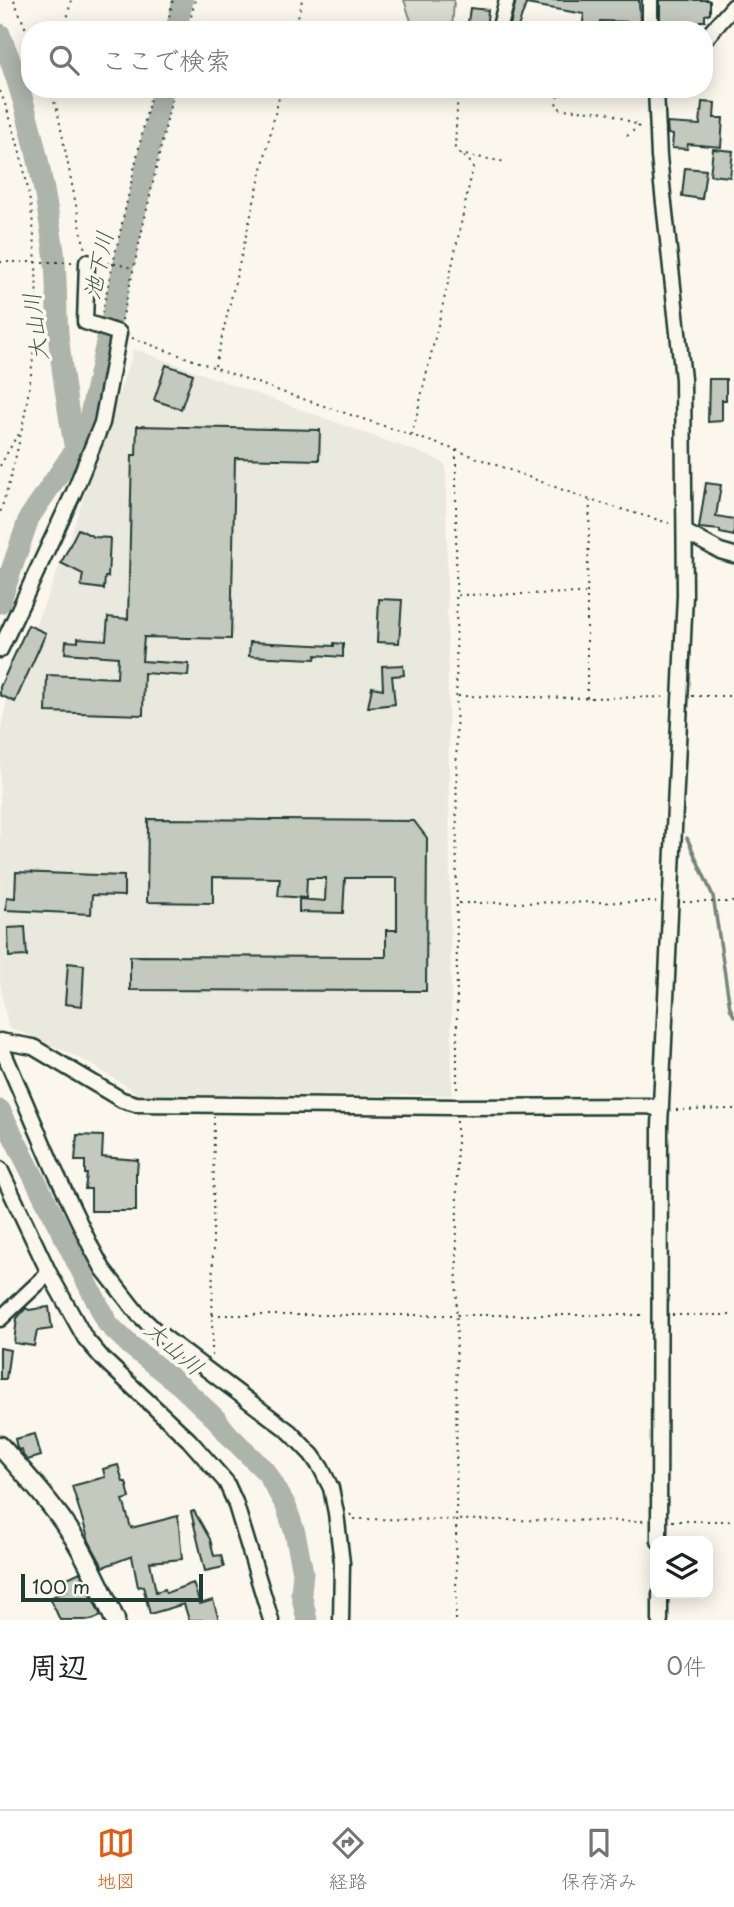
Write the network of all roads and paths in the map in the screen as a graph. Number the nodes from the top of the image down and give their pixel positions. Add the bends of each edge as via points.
1 (14, 0) edge
2 (71, 0) edge
3 (173, 0) edge
4 (195, 0) edge
5 (302, 0) edge
6 (507, 0) edge
7 (650, 0) edge
8 (734, 6) edge
9 (23, 21) edge
10 (67, 21) edge
11 (168, 21) edge
12 (190, 21) edge
13 (297, 21) edge
14 (501, 21) edge
15 (650, 21) edge
16 (713, 30) edge
17 (0, 91) edge
18 (52, 98) edge
19 (150, 98) edge
20 (172, 98) edge
21 (279, 98) edge
22 (458, 98) edge
23 (557, 98) edge
24 (658, 98) edge
25 (627, 136) dead end
26 (458, 154) junction
27 (506, 162) dead end
28 (36, 261) junction
29 (0, 262) edge
30 (71, 262) dead end
31 (87, 262) joint
32 (117, 264) dead end
33 (133, 268) junction
34 (99, 326) junction
35 (120, 333) junction
36 (215, 368) junction
37 (21, 432) junction
38 (412, 436) junction
39 (456, 450) junction
40 (0, 466) edge
41 (590, 500) junction
42 (0, 513) edge
43 (685, 532) junction
44 (734, 555) edge
45 (587, 593) junction
46 (457, 595) junction
47 (0, 650) edge
48 (457, 696) junction
49 (680, 696) junction
50 (734, 696) edge
51 (587, 698) junction
52 (670, 902) junction
53 (734, 902) edge
54 (456, 903) junction
55 (0, 1043) edge
56 (214, 1105) junction
57 (457, 1107) junction
58 (734, 1109) edge
59 (661, 1110) junction
60 (0, 1168) edge
61 (49, 1273) junction
62 (456, 1314) junction
63 (212, 1315) junction
64 (660, 1315) junction
65 (734, 1315) edge
66 (0, 1319) edge
67 (212, 1359) dead end
68 (0, 1446) edge
69 (348, 1510) dead end
70 (456, 1519) junction
71 (659, 1521) junction
72 (734, 1521) edge
73 (659, 1536) edge
74 (660, 1599) edge
75 (115, 1620) edge
76 (271, 1620) edge
77 (341, 1620) edge
78 (456, 1620) edge
79 (660, 1620) edge

1 - 9 path
2 - 10 path
3 - 11 path
4 - 12 path
5 - 13 path
6 - 14 street
7 - 15 street
8 - 16 street
17 - 28 path via 23,160
18 - 31 path
19 - 34 path
20 - 33 path
21 - 36 path
22 - 26 path
23 - 25 path via 557,107 562,109 607,112 640,125
24 - 43 street via 659,157 683,379
26 - 27 path
26 - 38 path via 473,167
28 - 29 path
28 - 30 path
28 - 37 path via 35,341
31 - 34 street via 85,322
32 - 33 path
33 - 35 path
34 - 35 street
35 - 36 path
35 - 47 street via 102,423
36 - 38 path
37 - 40 path
37 - 42 path
38 - 39 path
39 - 41 path
39 - 46 path
41 - 43 path
41 - 45 path
43 - 44 street
43 - 49 street
45 - 46 path
45 - 51 path
46 - 48 path
48 - 51 path
48 - 54 path
49 - 50 path
49 - 51 path
49 - 52 street
52 - 53 path
52 - 54 path
52 - 59 street
54 - 57 path
55 - 56 street via 33,1047 122,1100
55 - 77 street via 103,1269 156,1331 290,1432 321,1468 336,1513 342,1563
56 - 57 street
56 - 63 path
57 - 59 street via 649,1106
57 - 62 path
58 - 59 path
59 - 64 street
60 - 61 street
61 - 66 street
61 - 76 street via 85,1338 226,1482
62 - 63 path
62 - 64 path
62 - 70 path
63 - 67 path
64 - 65 path
64 - 71 street
68 - 75 main road via 74,1539
69 - 70 path via 353,1519
70 - 71 path
70 - 78 path
71 - 72 path
71 - 73 street
74 - 79 street

